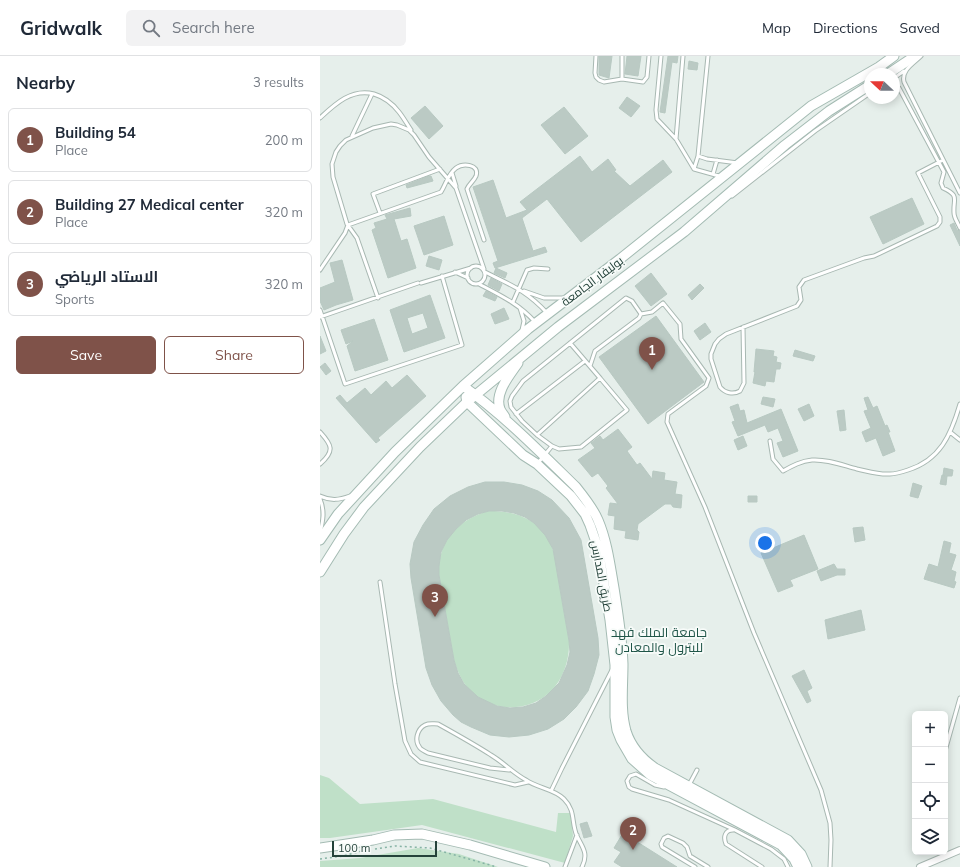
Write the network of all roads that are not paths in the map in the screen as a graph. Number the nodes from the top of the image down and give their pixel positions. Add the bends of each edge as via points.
1 (596, 56) edge
2 (622, 56) edge
3 (649, 56) edge
4 (661, 56) edge
5 (683, 56) edge
6 (708, 56) edge
7 (894, 56) edge
8 (915, 56) edge
9 (921, 56) edge
10 (897, 68) edge
11 (908, 69) junction
12 (900, 74) edge
13 (622, 80) junction
14 (864, 89) edge
15 (900, 90) edge
16 (372, 94) junction
17 (864, 97) edge
18 (320, 118) edge
19 (414, 135) junction
20 (352, 137) junction
21 (676, 139) junction
22 (698, 156) junction
23 (717, 160) junction
24 (943, 160) junction
25 (939, 162) junction
26 (740, 163) junction
27 (440, 169) junction
28 (694, 169) junction
29 (452, 173) junction
30 (713, 174) junction
31 (722, 177) junction
32 (448, 178) junction
33 (456, 188) junction
34 (960, 193) edge
35 (380, 213) junction
36 (348, 225) junction
37 (960, 228) edge
38 (684, 232) junction
39 (484, 240) dead end
40 (471, 268) junction
41 (548, 269) dead end
42 (320, 270) edge
43 (485, 271) junction
44 (455, 272) junction
45 (442, 276) junction
46 (468, 278) junction
47 (479, 284) junction
48 (520, 289) junction
49 (579, 290) junction
50 (378, 298) junction
51 (512, 302) junction
52 (519, 307) junction
53 (320, 310) edge
54 (548, 314) junction
55 (641, 314) junction
56 (321, 317) edge
57 (536, 323) junction
58 (743, 327) junction
59 (521, 335) junction
60 (570, 343) junction
61 (525, 353) junction
62 (585, 361) junction
63 (590, 366) junction
64 (600, 378) junction
65 (463, 386) junction
66 (476, 395) junction
67 (467, 402) junction
68 (960, 404) edge
69 (516, 414) junction
70 (511, 427) junction
71 (320, 432) edge
72 (950, 432) junction
73 (537, 435) junction
74 (960, 440) edge
75 (770, 441) dead end
76 (552, 446) junction
77 (544, 456) junction
78 (320, 464) edge
79 (537, 464) junction
80 (356, 494) junction
81 (320, 496) edge
82 (320, 499) edge
83 (320, 533) edge
84 (320, 540) edge
85 (320, 572) edge
86 (380, 582) dead end
87 (615, 665) junction
88 (960, 698) edge
89 (946, 747) edge
90 (509, 770) junction
91 (697, 770) dead end
92 (528, 782) junction
93 (675, 789) junction
94 (686, 790) junction
95 (551, 791) junction
96 (735, 830) junction
97 (577, 835) junction
98 (320, 848) edge
99 (960, 850) edge
100 (320, 852) edge
101 (804, 865) edge
102 (527, 867) edge
103 (545, 867) edge
104 (565, 867) edge
105 (582, 867) edge
106 (695, 867) edge
107 (708, 867) edge
108 (762, 867) edge
109 (788, 867) edge
110 (830, 867) edge
111 (920, 867) edge

1 - 13 lane via 595,73 599,80
2 - 13 lane
3 - 13 lane via 645,81
4 - 21 lane via 656,116
5 - 21 lane
6 - 22 lane
7 - 26 street, بوليفار الجامعة via 811,106
8 - 10 street
9 - 11 lane
11 - 12 lane
11 - 24 lane via 903,75 904,82
14 - 38 street, بوليفار الجامعة via 785,145
15 - 25 lane
16 - 18 lane via 366,92 347,96
16 - 19 lane via 383,97 398,111
16 - 20 lane
17 - 38 lane via 815,131
19 - 20 lane via 404,127 391,124
19 - 27 lane
20 - 36 lane via 340,146 332,164 333,177
21 - 28 lane
22 - 23 lane
22 - 28 lane
23 - 26 lane
23 - 30 lane
24 - 25 lane
24 - 34 lane
25 - 37 lane via 944,172 941,183 943,188 952,192 956,199 953,214
25 - 58 lane via 918,173 940,217 937,226 874,256 804,280 799,287 799,305
26 - 31 street, بوليفار الجامعة
27 - 32 lane
27 - 35 lane via 373,194
28 - 30 lane
29 - 32 lane
29 - 33 lane
29 - 39 lane via 456,168 467,165 473,166 476,170 475,178 467,188
30 - 31 lane
31 - 49 street, بوليفار الجامعة
32 - 33 lane
32 - 35 lane via 441,192
33 - 43 lane
35 - 36 lane
36 - 42 lane
36 - 50 lane via 357,238
38 - 61 street, بوليفار الجامعة
40 - 43 lane via 478,266
40 - 44 lane
40 - 46 lane via 467,274
41 - 48 lane via 528,270
43 - 47 lane via 485,280
43 - 48 lane
44 - 45 lane
44 - 46 lane
45 - 50 lane
45 - 56 lane via 462,345 345,384
46 - 47 lane via 472,283
47 - 51 lane
48 - 49 lane via 553,299 565,298
48 - 51 lane
48 - 54 lane
49 - 54 street, بوليفار الجامعة
50 - 56 lane
51 - 52 lane
52 - 57 lane
52 - 59 lane via 524,321
53 - 56 lane
54 - 57 street, بوليفار الجامعة
55 - 60 lane via 632,301 626,298
55 - 63 lane via 595,352
55 - 110 lane via 652,312 663,303 680,324 681,339 708,378 706,386 668,414 667,422 705,507 754,634 821,790 830,823
57 - 59 street, بوليفار الجامعة
58 - 58 lane via 719,339 711,354 718,383 723,390 730,393 740,391 744,383
59 - 65 street, بوليفار الجامعة
60 - 62 lane
60 - 69 lane via 523,381 510,401
61 - 66 street, بوليفار الجامعة
61 - 70 street via 505,383 499,399 500,409
62 - 63 lane
62 - 69 lane
63 - 64 lane
64 - 73 lane
64 - 76 lane via 627,410 582,447
65 - 66 street
65 - 67 street
65 - 80 street, بوليفار الجامعة
66 - 67 street, بوليفار الجامعة
66 - 70 street
67 - 79 street, طريق المدارس via 523,455
67 - 85 street, بوليفار الجامعة via 420,447 364,507
68 - 72 lane
69 - 73 lane
70 - 77 street
71 - 78 lane via 328,441 330,448 329,455
72 - 74 lane
72 - 75 lane via 941,449 921,466 890,474 812,460 798,463 783,471 773,459
73 - 76 lane
76 - 77 lane
77 - 79 lane
77 - 94 street via 584,496 602,531 620,627 623,716 629,738 646,762
79 - 87 street, طريق المدارس via 572,496 593,531 608,606
80 - 81 lane via 339,500 328,500
80 - 84 street, بوليفار الجامعة
82 - 83 lane via 324,510
86 - 92 lane via 405,741 411,754 420,762 515,785
87 - 93 street, طريق المدارس via 615,717 621,740 640,768
87 - 95 lane
88 - 89 lane
90 - 90 lane via 493,756 438,724 424,726 418,732 417,740 420,747 428,753
90 - 92 lane
91 - 94 lane
92 - 95 lane
93 - 94 street, طريق المدارس
93 - 96 lane via 655,785 636,774 630,776 627,781 632,788 670,800
94 - 101 street, طريق المدارس via 781,844 794,859
95 - 97 lane via 563,797 570,805
96 - 108 lane via 726,834 726,844
96 - 109 lane via 771,849 784,859
97 - 104 lane
97 - 105 lane via 584,848
98 - 103 street via 394,835 422,834
99 - 111 street
100 - 102 street via 378,842 422,839 446,843
106 - 107 lane via 662,847 665,837 670,836 683,844 690,856

